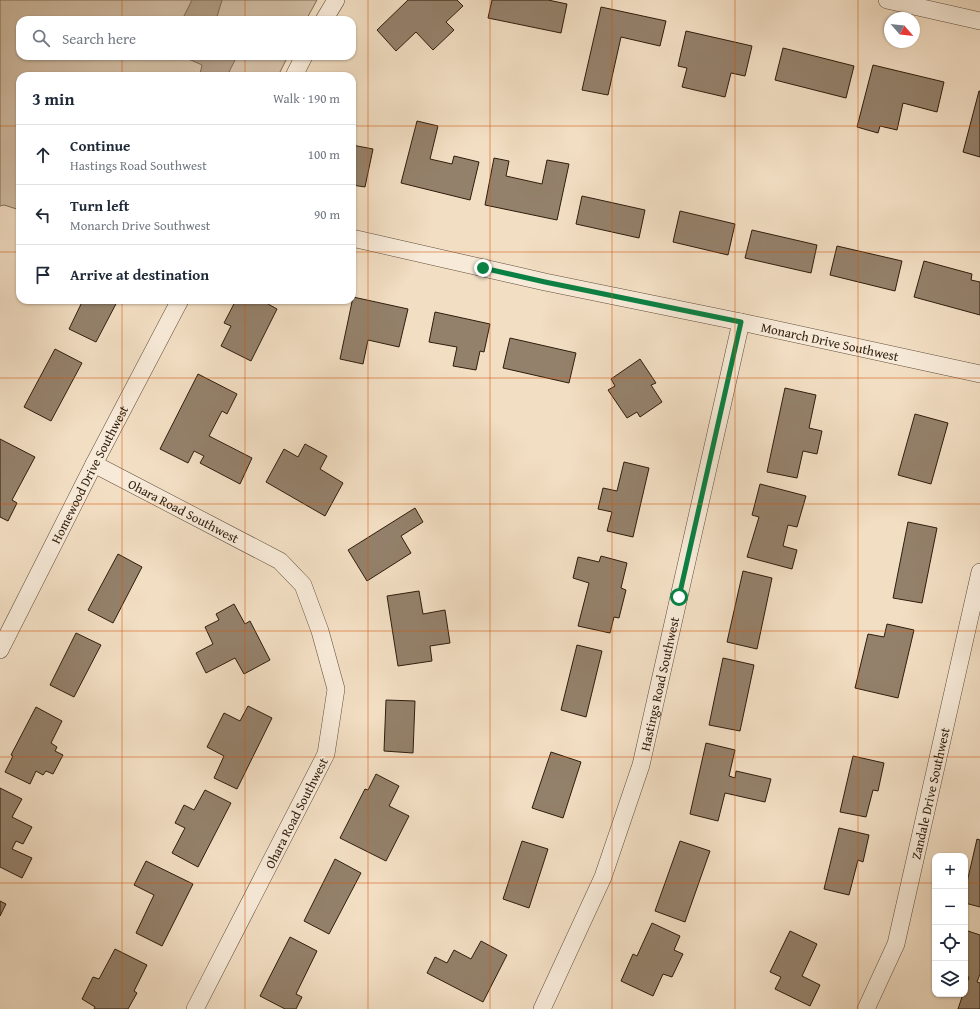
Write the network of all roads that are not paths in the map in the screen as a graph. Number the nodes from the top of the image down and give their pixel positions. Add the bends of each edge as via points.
1 (336, 0) edge
2 (886, 0) edge
3 (326, 16) edge
4 (980, 21) edge
5 (302, 60) edge
6 (296, 72) edge
7 (356, 239) edge
8 (178, 304) edge
9 (741, 322) junction
10 (980, 374) edge
11 (94, 464) junction
12 (980, 572) edge
13 (0, 650) edge
14 (195, 1009) edge
15 (542, 1009) edge
16 (866, 1009) edge

1 - 3 street
2 - 4 street
5 - 6 street
7 - 9 street, Monarch Drive Southwest via 545,282
8 - 11 street, Homewood Drive Southwest
9 - 10 street, Monarch Drive Southwest
9 - 15 street, Hastings Road Southwest via 641,765 603,877
11 - 13 street, Homewood Drive Southwest
11 - 14 street, Ohara Road Southwest via 280,560 303,585 320,631 336,689 326,754
12 - 16 street, Zandale Drive Southwest via 896,944

